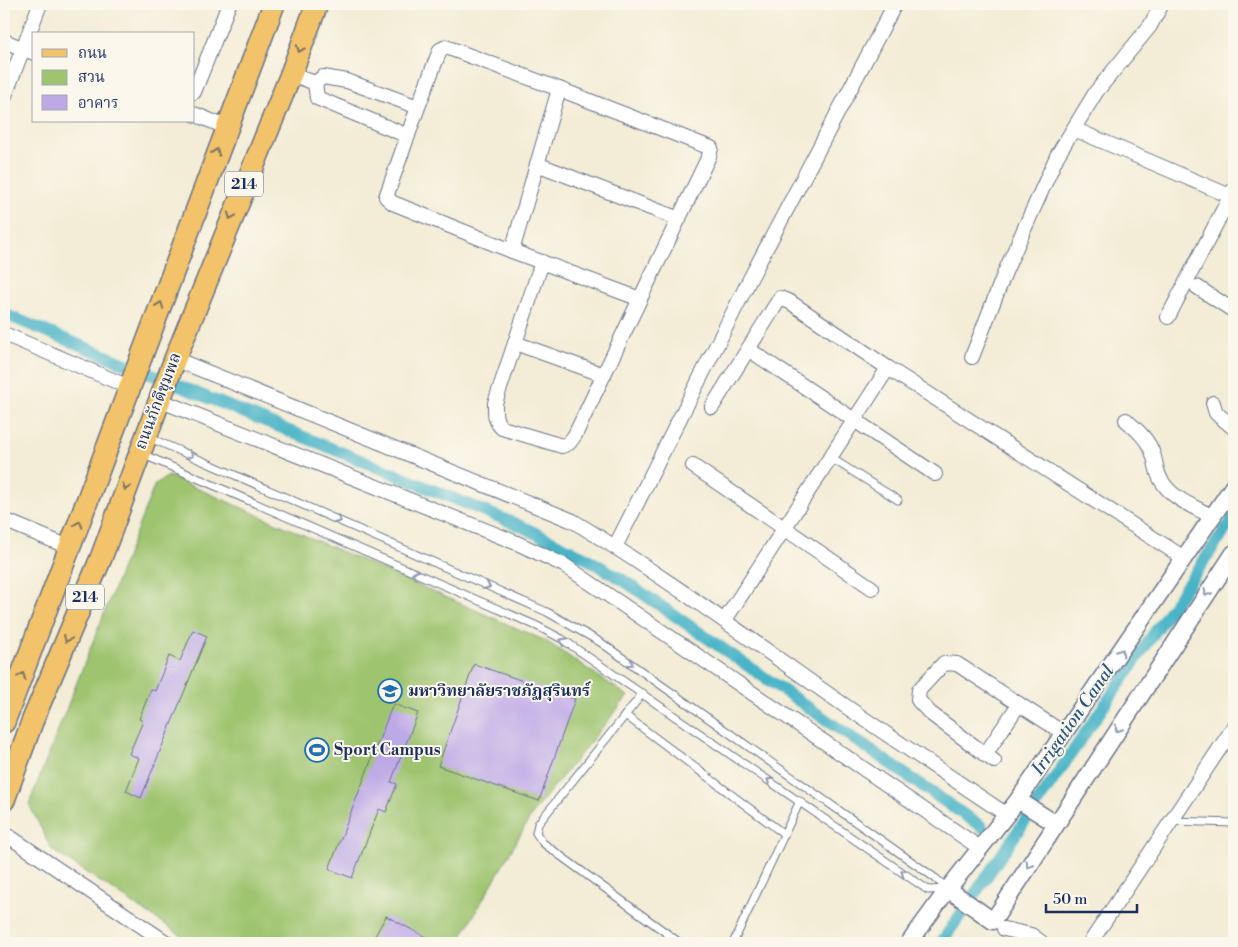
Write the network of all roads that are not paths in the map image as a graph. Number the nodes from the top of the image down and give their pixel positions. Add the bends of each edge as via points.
1 (40, 4) edge
2 (229, 4) edge
3 (274, 4) edge
4 (316, 4) edge
5 (895, 4) edge
6 (1162, 4) edge
7 (33, 32) edge
8 (32, 37) edge
9 (4, 41) edge
10 (29, 50) edge
11 (290, 74) junction
12 (315, 83) junction
13 (195, 89) edge
14 (559, 89) junction
15 (4, 98) edge
16 (418, 107) junction
17 (195, 114) edge
18 (226, 127) junction
19 (1074, 129) junction
20 (408, 136) junction
21 (538, 164) junction
22 (1232, 192) edge
23 (679, 219) junction
24 (512, 250) junction
25 (542, 262) junction
26 (1197, 287) dead end
27 (640, 299) junction
28 (1234, 311) edge
29 (1168, 316) dead end
30 (4, 334) edge
31 (515, 343) junction
32 (748, 349) junction
33 (972, 357) dead end
34 (173, 362) junction
35 (888, 368) junction
36 (604, 374) junction
37 (131, 382) junction
38 (160, 396) junction
39 (1214, 402) dead end
40 (712, 407) dead end
41 (855, 420) junction
42 (1126, 420) dead end
43 (1234, 428) edge
44 (142, 444) junction
45 (831, 458) junction
46 (693, 466) dead end
47 (935, 474) dead end
48 (1234, 485) edge
49 (898, 500) dead end
50 (1212, 516) junction
51 (4, 520) edge
52 (786, 528) junction
53 (615, 546) junction
54 (71, 548) junction
55 (1234, 553) edge
56 (1184, 558) junction
57 (872, 588) dead end
58 (725, 620) junction
59 (643, 693) junction
60 (1019, 704) junction
61 (625, 715) junction
62 (4, 722) edge
63 (1234, 727) edge
64 (1065, 734) junction
65 (4, 800) edge
66 (800, 801) junction
67 (1021, 802) junction
68 (1007, 815) junction
69 (1051, 821) junction
70 (1171, 821) junction
71 (1234, 823) edge
72 (4, 833) edge
73 (784, 834) junction
74 (980, 848) junction
75 (951, 892) junction
76 (994, 921) junction
77 (160, 941) edge
78 (680, 943) edge
79 (733, 943) edge
80 (909, 943) edge
81 (1014, 943) edge
82 (1042, 943) edge
83 (1090, 943) edge

1 - 7 street
2 - 13 street
3 - 18 main road, ถนนภักดีชุมพล / 214
4 -> 11 main road, ถนนภักดีชุมพล / 214
5 - 53 street
6 - 19 street via 1150,26 1096,92
8 - 10 street
9 - 10 street
10 - 15 street
11 - 12 street
11 -> 34 main road, ถนนภักดีชุมพล / 214
12 - 16 street via 323,77 347,81
12 - 20 street via 317,98
14 - 16 street via 446,47 440,50
14 - 21 street
14 - 23 street via 711,148
16 - 20 street
17 - 18 street
37 -> 18 main road, ถนนภักดีชุมพล / 214
19 - 22 street
19 - 33 street via 1053,165
20 - 24 street via 386,197 392,203
21 - 23 street
21 - 24 street
22 - 29 street
23 - 27 street
24 - 25 street
25 - 27 street
25 - 31 street
26 - 28 street
27 - 36 street
30 - 37 street
31 - 36 street
31 - 36 street via 495,402 497,424 502,428 562,446 569,443
32 - 35 street via 778,298 782,298
32 - 40 street
32 - 41 street
34 - 38 main road, ถนนภักดีชุมพล / 214
34 - 53 street via 550,510
35 - 41 street
35 - 56 street
54 -> 37 main road, ถนนภักดีชุมพล / 214
38 - 44 main road, ถนนภักดีชุมพล / 214
38 - 74 street via 564,565
39 - 43 street via 1216,413
41 - 45 street
41 - 47 street
42 - 50 street via 1149,445 1166,487 1176,497
59 -> 44 lane via 537,626
44 -> 65 main road, ถนนภักดีชุมพล / 214 via 101,558 32,722
44 -> 75 lane via 547,612 587,634
45 - 49 lane
45 - 52 street
46 - 52 street
48 - 50 street
50 - 56 street
51 - 54 street
52 - 57 street
52 - 58 street
53 - 58 street
62 -> 54 main road, ถนนภักดีชุมพล / 214
55 -> 69 street
64 -> 56 street
58 - 68 street
59 - 61 lane
66 -> 59 lane
60 - 60 street via 990,758 920,705 917,695 941,665 950,662
60 - 64 street
61 - 73 lane
61 - 78 lane via 538,824 536,833 543,843
63 - 70 street
64 - 67 street
66 - 73 lane
75 -> 66 lane via 928,890
67 - 68 street
67 - 69 street
68 - 74 street
69 -> 76 street
70 - 71 lane
70 - 83 street
72 - 77 street
73 - 79 lane
74 - 75 street
75 - 76 street
75 - 80 street
76 - 81 street
76 - 82 street via 1031,935

